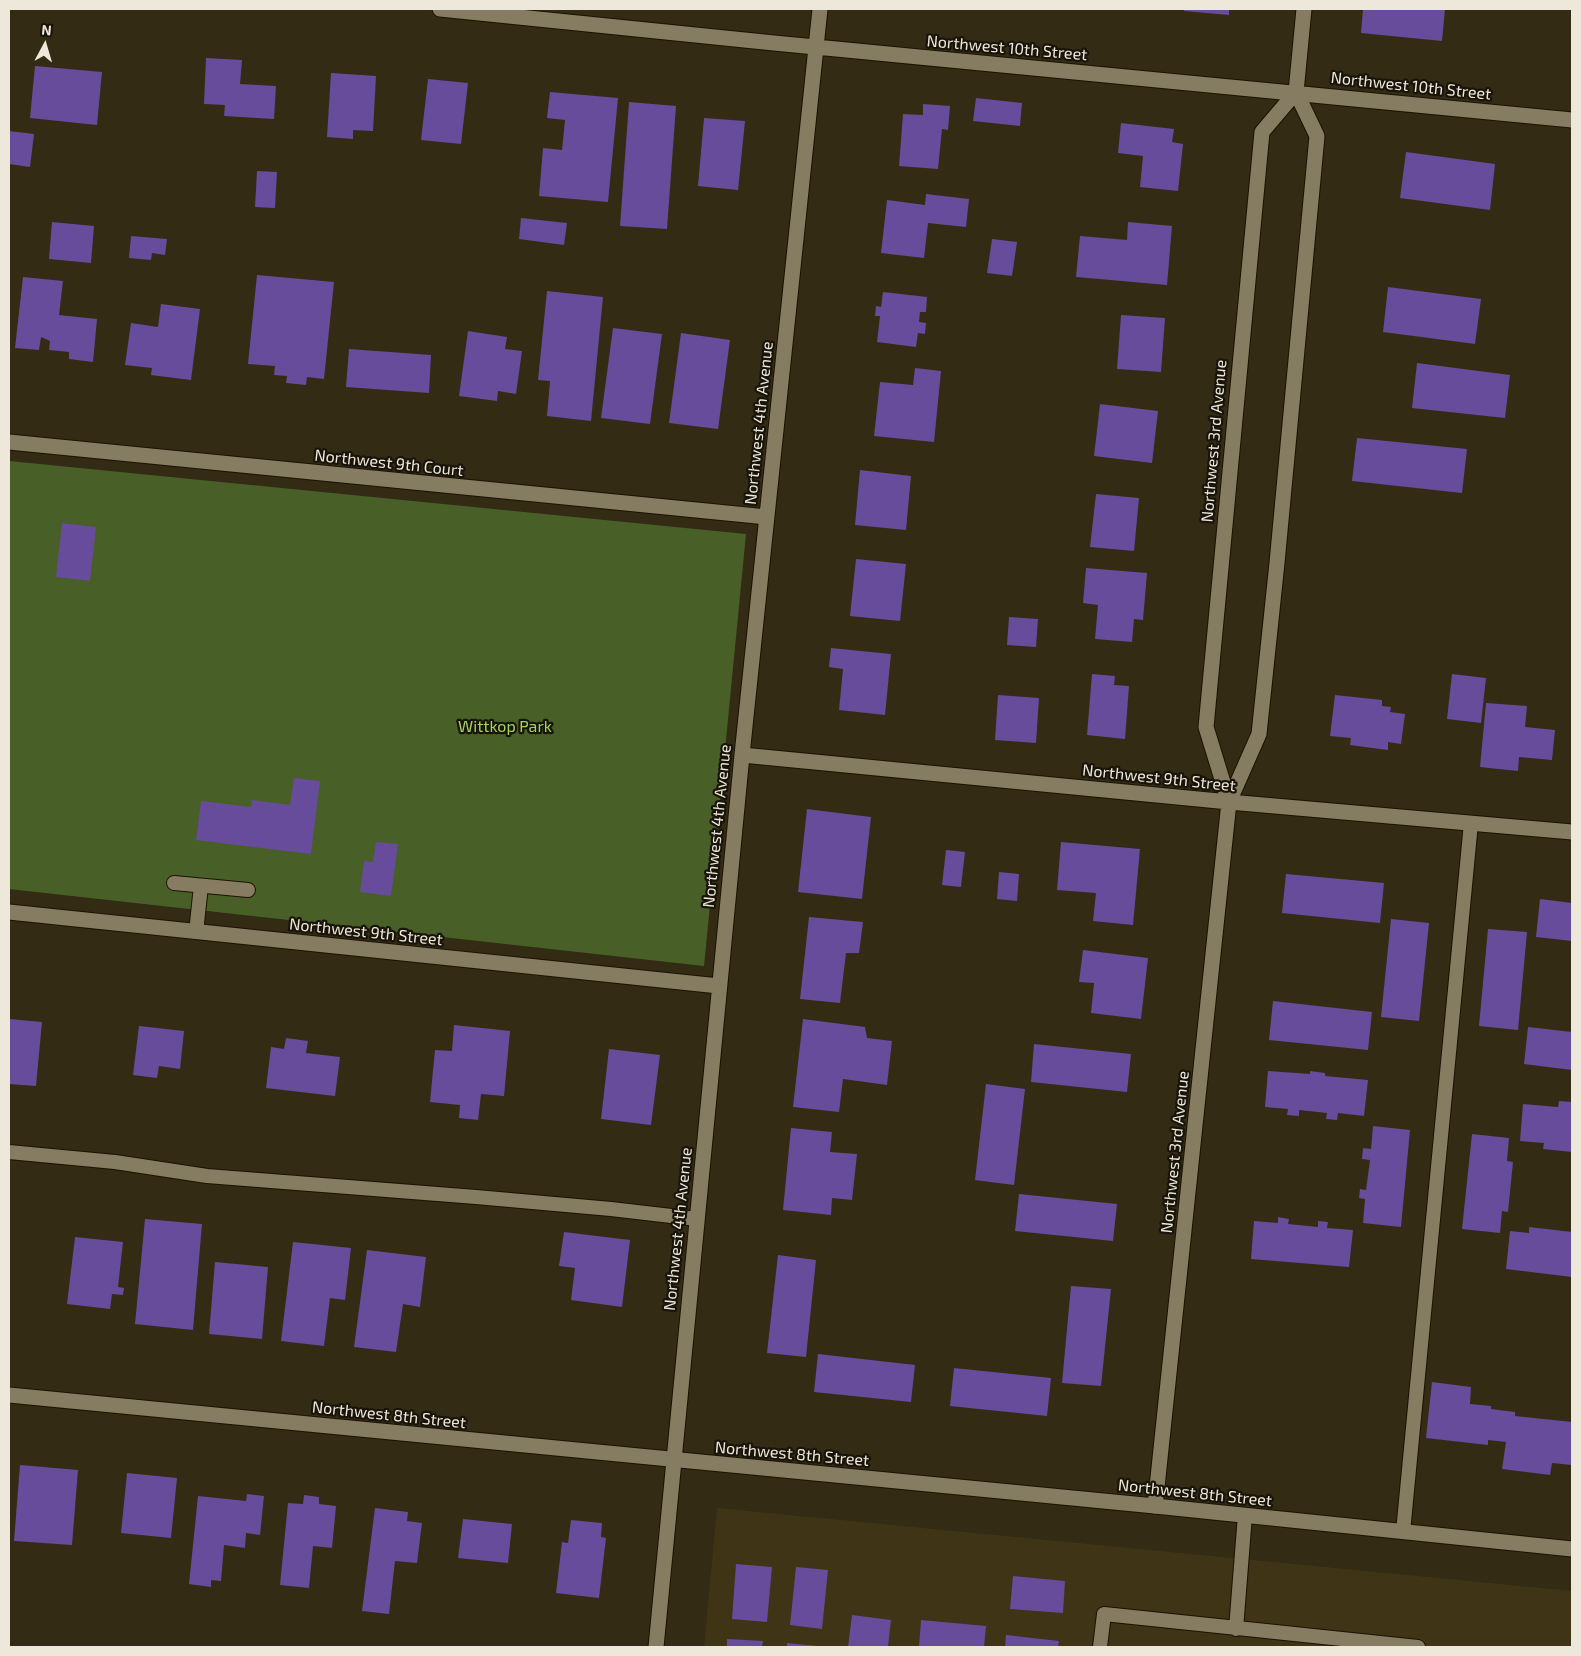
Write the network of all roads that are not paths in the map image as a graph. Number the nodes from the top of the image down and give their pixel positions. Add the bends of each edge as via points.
1 (440, 9) edge
2 (820, 9) edge
3 (1304, 9) edge
4 (816, 47) junction
5 (1296, 92) junction
6 (1572, 120) edge
7 (9, 442) edge
8 (767, 517) junction
9 (742, 754) junction
10 (1229, 802) junction
11 (1471, 823) junction
12 (1572, 832) edge
13 (174, 883) dead end
14 (201, 886) junction
15 (248, 890) dead end
16 (9, 912) edge
17 (196, 932) junction
18 (719, 986) junction
19 (9, 1152) edge
20 (697, 1219) junction
21 (9, 1395) edge
22 (673, 1460) junction
23 (1155, 1506) junction
24 (1245, 1515) junction
25 (1403, 1532) junction
26 (1572, 1549) edge
27 (1236, 1629) junction
28 (656, 1647) edge
29 (1100, 1647) edge
30 (1418, 1647) edge

1 - 4 street, Northwest 10th Street
2 - 4 street, Northwest 4th Avenue
3 - 5 street
4 - 5 street, Northwest 10th Street
4 - 8 street, Northwest 4th Avenue
5 - 6 street, Northwest 10th Street
5 - 10 street, Northwest 3rd Avenue via 1317,136 1316,156 1259,734
5 - 10 street, Northwest 3rd Avenue via 1262,132 1229,471 1206,727
7 - 8 street, Northwest 9th Court
8 - 9 street, Northwest 4th Avenue
9 - 10 street, Northwest 9th Street
9 - 18 street, Northwest 4th Avenue
10 - 11 street, Northwest 9th Street
10 - 23 street, Northwest 3rd Avenue
11 - 12 street, Northwest 9th Street
11 - 25 lane
13 - 14 lane
14 - 15 lane
14 - 17 lane
16 - 17 street, Northwest 9th Street
17 - 18 street, Northwest 9th Street
18 - 20 street, Northwest 4th Avenue
19 - 20 lane via 114,1162 207,1176 476,1197
20 - 22 street, Northwest 4th Avenue
21 - 22 street, Northwest 8th Street
22 - 23 street, Northwest 8th Street
22 - 28 street, Northwest 4th Avenue
23 - 24 street, Northwest 8th Street
24 - 25 street, Northwest 8th Street
24 - 27 lane
25 - 26 street, Northwest 8th Street
27 - 29 lane via 1104,1614
27 - 30 lane

